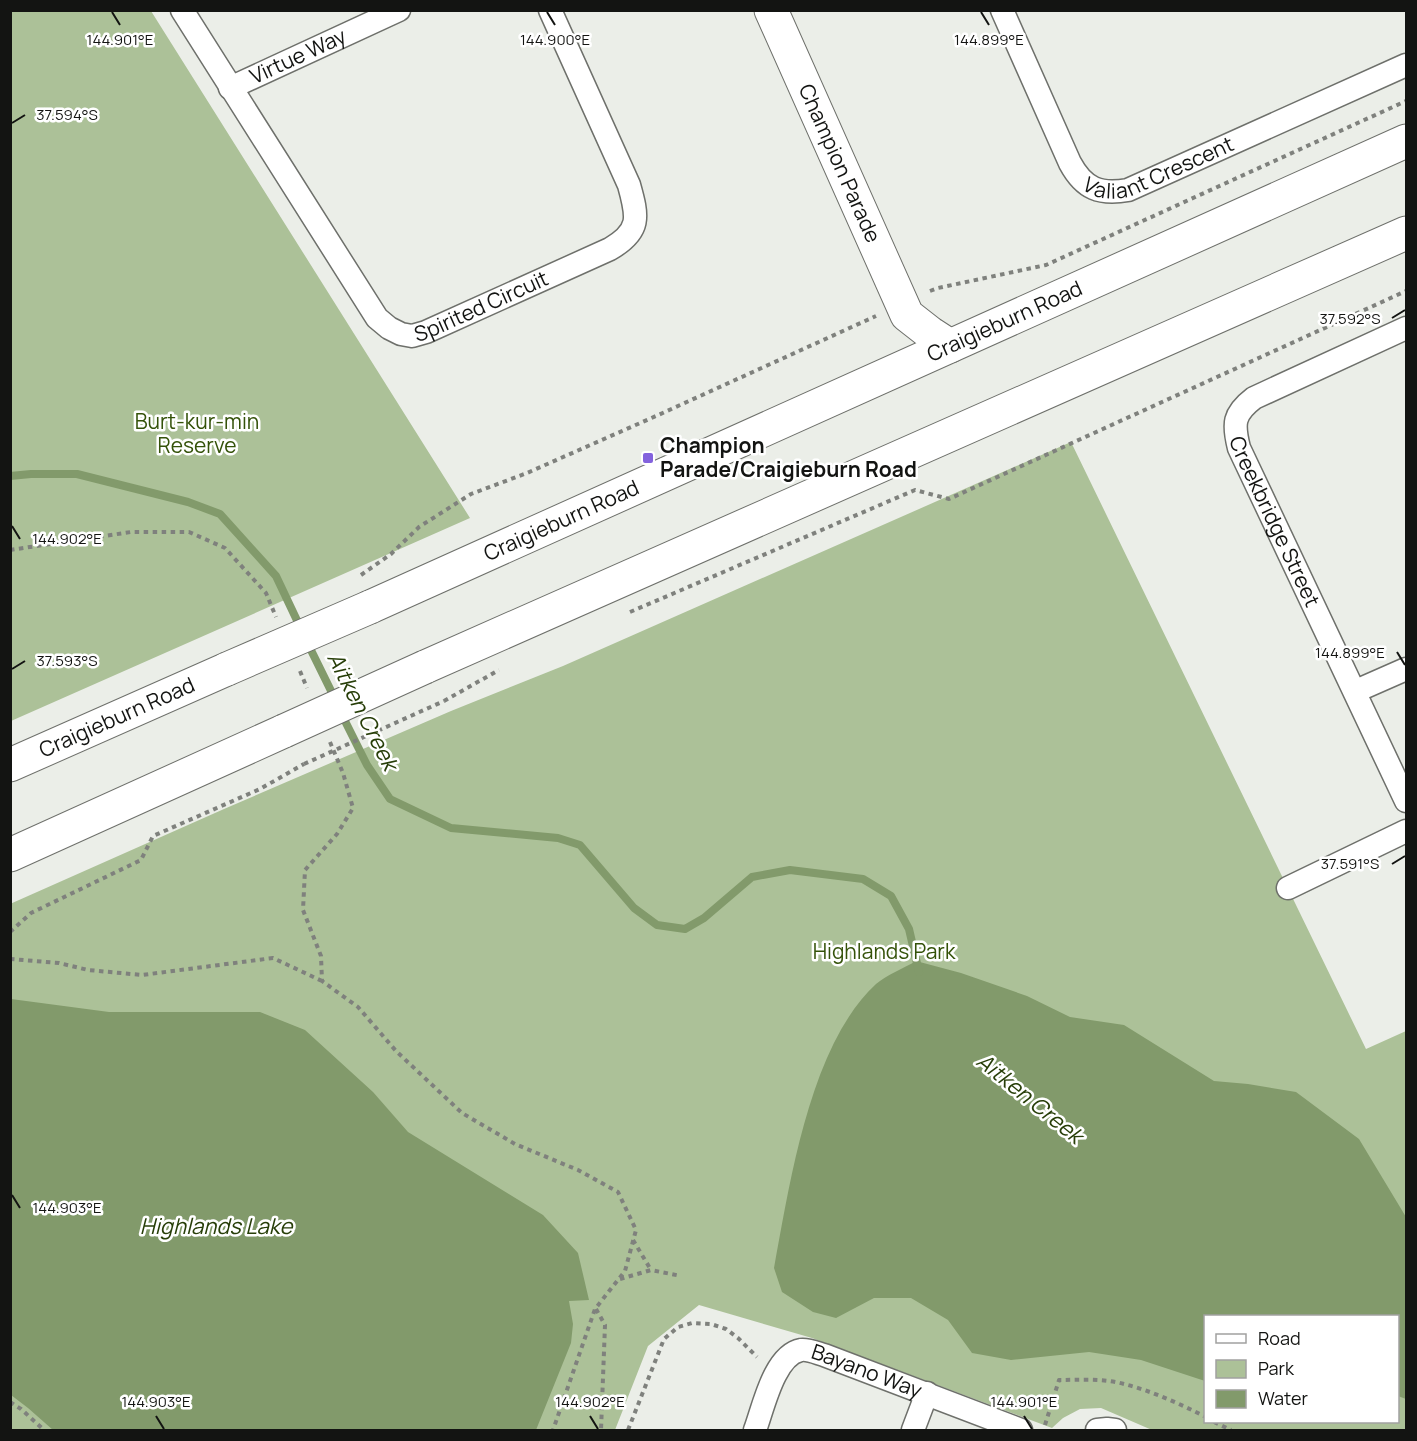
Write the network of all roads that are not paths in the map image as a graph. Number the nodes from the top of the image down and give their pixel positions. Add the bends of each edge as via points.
1 (182, 10) edge
2 (399, 10) edge
3 (550, 10) edge
4 (771, 10) edge
5 (1002, 10) edge
6 (1407, 65) edge
7 (230, 87) junction
8 (1407, 141) edge
9 (1407, 233) edge
10 (905, 310) junction
11 (1407, 328) edge
12 (950, 346) junction
13 (900, 368) junction
14 (1407, 669) edge
15 (1356, 692) junction
16 (10, 765) edge
17 (1407, 801) edge
18 (1407, 831) edge
19 (10, 855) edge
20 (1288, 888) dead end
21 (927, 1393) junction
22 (755, 1431) edge
23 (913, 1431) edge
24 (1021, 1431) edge
25 (1097, 1431) edge
26 (1115, 1431) edge

1 - 7 street, Spirited Circuit
2 - 7 street, Virtue Way
3 - 7 street, Spirited Circuit via 629,185 635,219 631,233 610,249 451,323 412,336 389,328 377,318
4 - 10 main road, Champion Parade
5 - 6 street, Valiant Crescent via 1076,176 1099,191 1112,193 1128,190
8 - 12 main road, Craigieburn Road
9 - 19 main road, bridge
10 - 12 main road
10 - 13 main road, Champion Parade via 906,341
11 - 15 street, Creekbridge Street via 1254,398 1242,407 1234,430 1239,448
12 - 13 main road, Craigieburn Road
13 - 16 main road, Craigieburn Road, bridge
14 - 15 street
15 - 17 street, Creekbridge Street
18 - 20 street
21 - 22 street, Bayano Way via 799,1350 776,1371
21 - 23 street
21 - 24 street, Bayano Way
25 - 26 street

